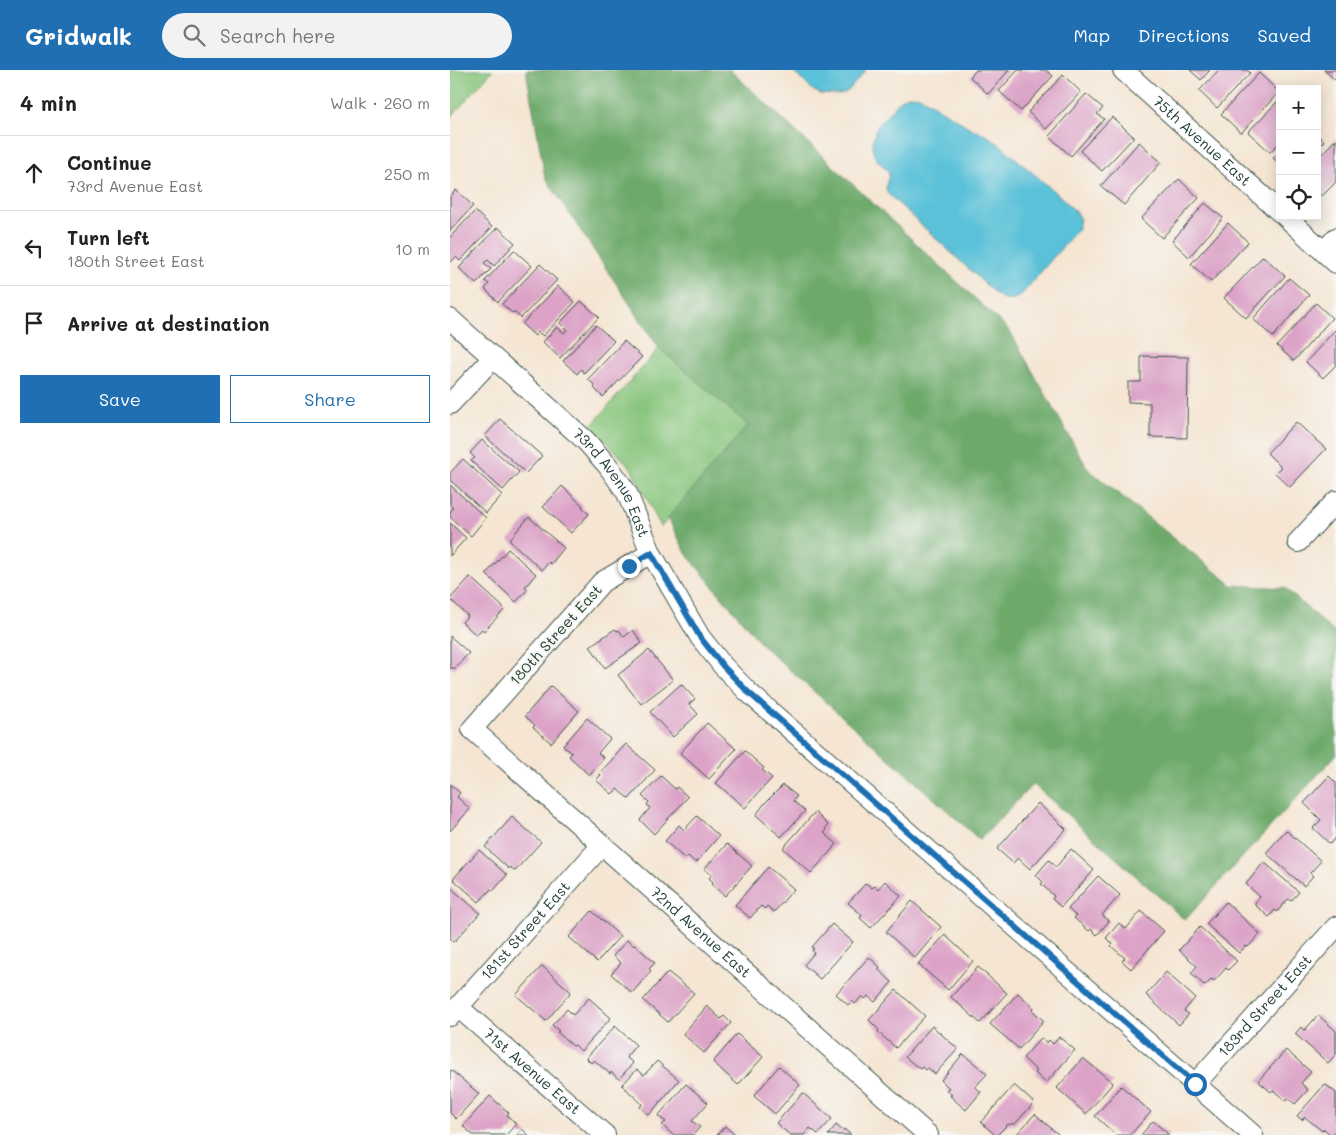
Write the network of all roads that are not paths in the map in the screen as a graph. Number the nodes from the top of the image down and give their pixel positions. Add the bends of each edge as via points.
1 (1125, 70) edge
2 (1276, 208) edge
3 (1290, 220) edge
4 (1332, 251) edge
5 (450, 320) edge
6 (493, 358) junction
7 (450, 404) edge
8 (1336, 500) edge
9 (1298, 542) dead end
10 (651, 553) junction
11 (472, 729) joint
12 (602, 845) junction
13 (1336, 927) edge
14 (454, 1011) edge
15 (1195, 1084) junction
16 (604, 1135) edge
17 (928, 1135) edge
18 (1253, 1135) edge

1 - 2 street, 75th Avenue East
3 - 4 street
5 - 6 street, 73rd Avenue East
6 - 7 street
6 - 10 street, 73rd Avenue East via 586,440 608,466 627,493
8 - 9 street
10 - 11 street, 180th Street East via 602,582
10 - 15 street, 73rd Avenue East via 700,637 748,692
11 - 12 street, 72nd Avenue East
12 - 14 street, 181st Street East
12 - 17 street, 72nd Avenue East
13 - 15 street, 183rd Street East
14 - 16 street, 71st Avenue East
15 - 18 street, 73rd Avenue East

